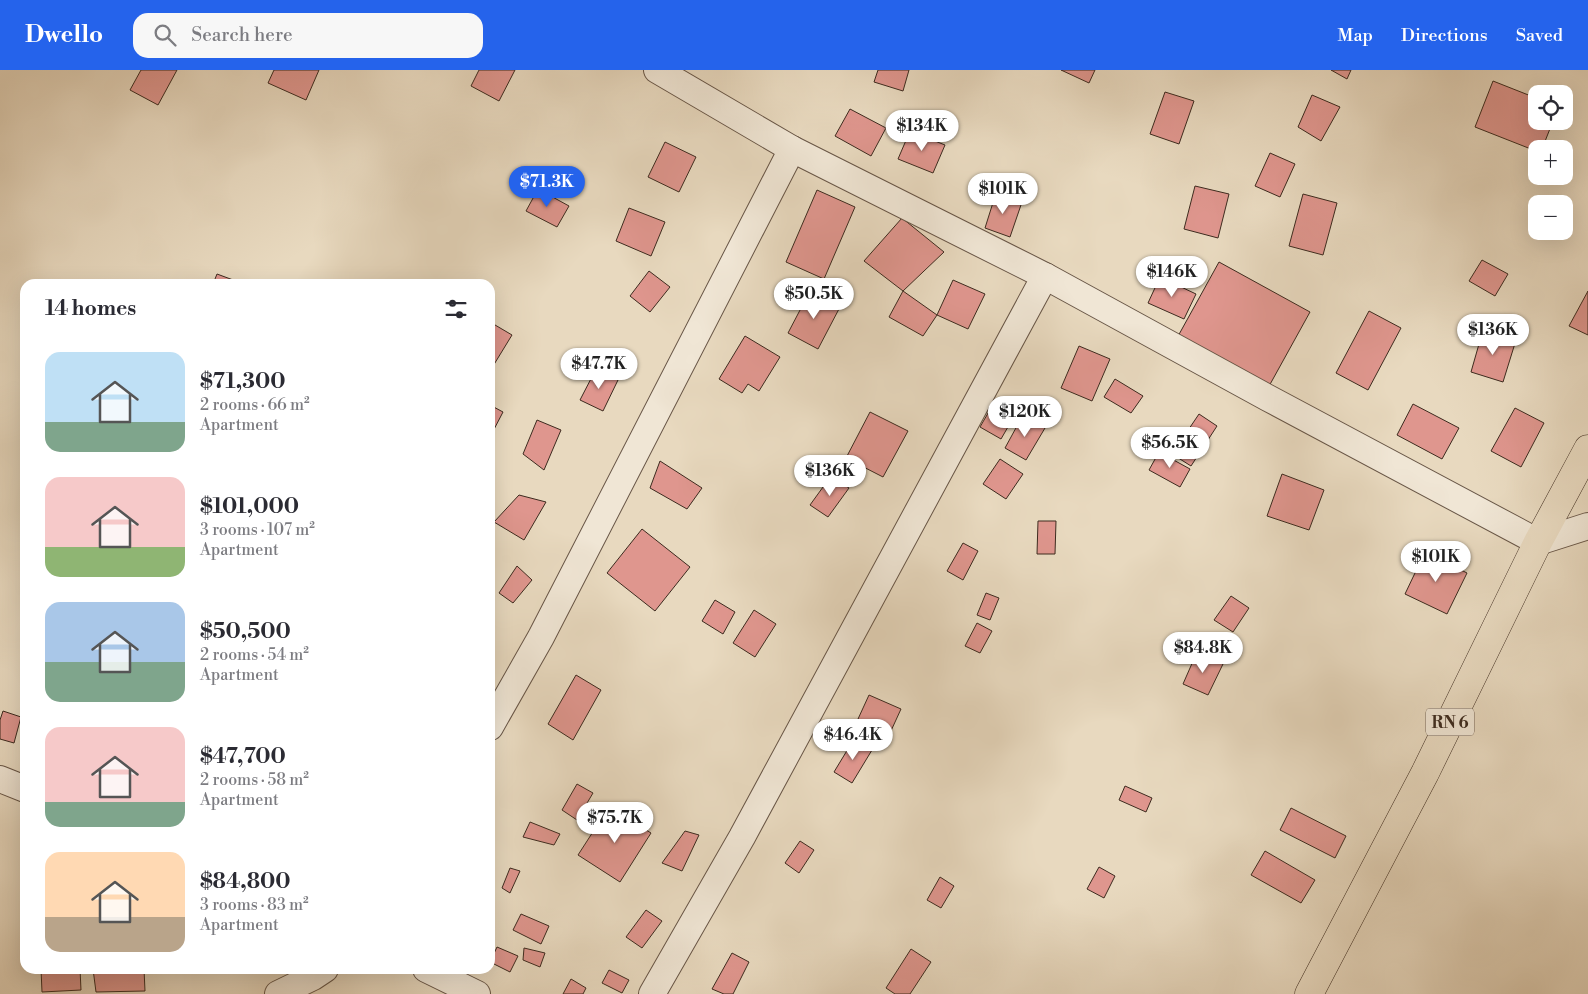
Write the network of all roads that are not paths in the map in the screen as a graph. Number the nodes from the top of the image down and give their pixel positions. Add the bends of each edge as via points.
1 (657, 70) edge
2 (792, 149) junction
3 (1045, 276) junction
4 (1588, 449) edge
5 (1588, 526) edge
6 (1538, 542) junction
7 (495, 718) edge
8 (0, 779) edge
9 (20, 786) edge
10 (318, 974) edge
11 (436, 974) edge
12 (278, 994) edge
13 (477, 994) edge
14 (652, 994) edge
15 (1308, 994) edge

1 - 2 street
2 - 3 street
2 - 7 street via 541,637
3 - 6 street
3 - 14 street via 746,828
4 - 6 main road, RN 6
5 - 6 street
6 - 15 main road, RN 6 via 1425,773
8 - 9 street
10 - 12 street
11 - 13 street

